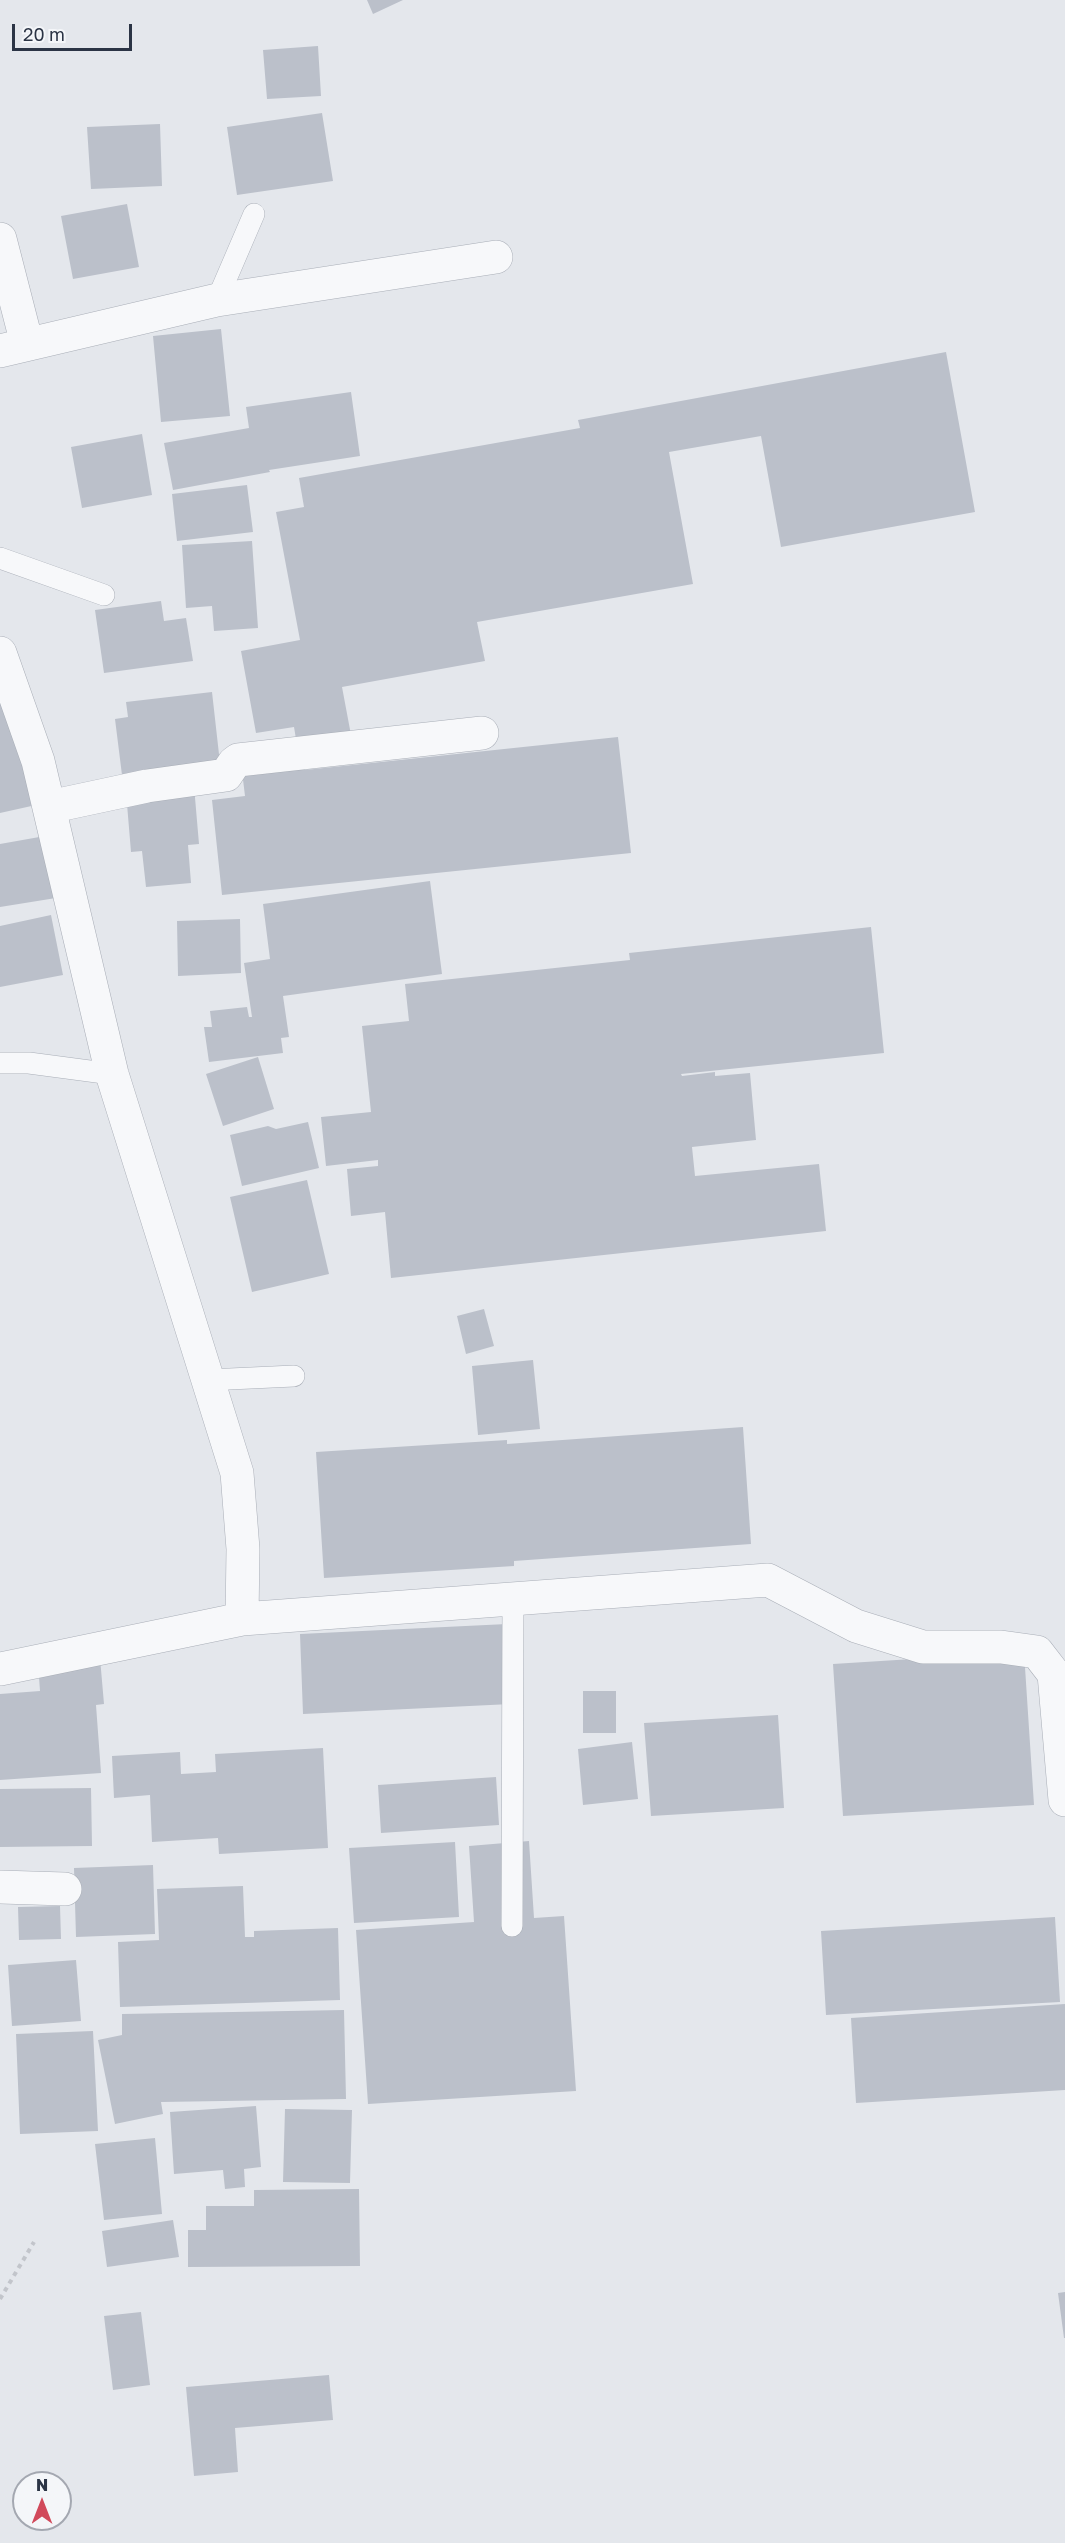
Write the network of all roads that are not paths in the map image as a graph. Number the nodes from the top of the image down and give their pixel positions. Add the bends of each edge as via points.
1 (254, 214) dead end
2 (0, 239) edge
3 (496, 257) dead end
4 (218, 300) junction
5 (14, 348) edge
6 (0, 558) edge
7 (104, 595) dead end
8 (0, 654) edge
9 (482, 733) dead end
10 (49, 807) junction
11 (0, 1063) edge
12 (112, 1074) junction
13 (294, 1376) dead end
14 (208, 1380) junction
15 (513, 1599) junction
16 (242, 1618) junction
17 (0, 1669) edge
18 (1065, 1800) edge
19 (0, 1887) edge
20 (65, 1889) dead end
21 (512, 1926) dead end

1 - 4 lane
2 - 5 street
3 - 4 street
4 - 5 street
6 - 7 lane
8 - 10 street via 38,761
9 - 10 street via 238,760 226,775 147,786
10 - 12 street
11 - 12 lane
12 - 14 street
13 - 14 lane
14 - 16 street via 237,1473 243,1549
15 - 16 street
15 - 18 street via 768,1580 856,1626 923,1647 1001,1647 1037,1652 1054,1674
15 - 21 lane
16 - 17 street
19 - 20 street

